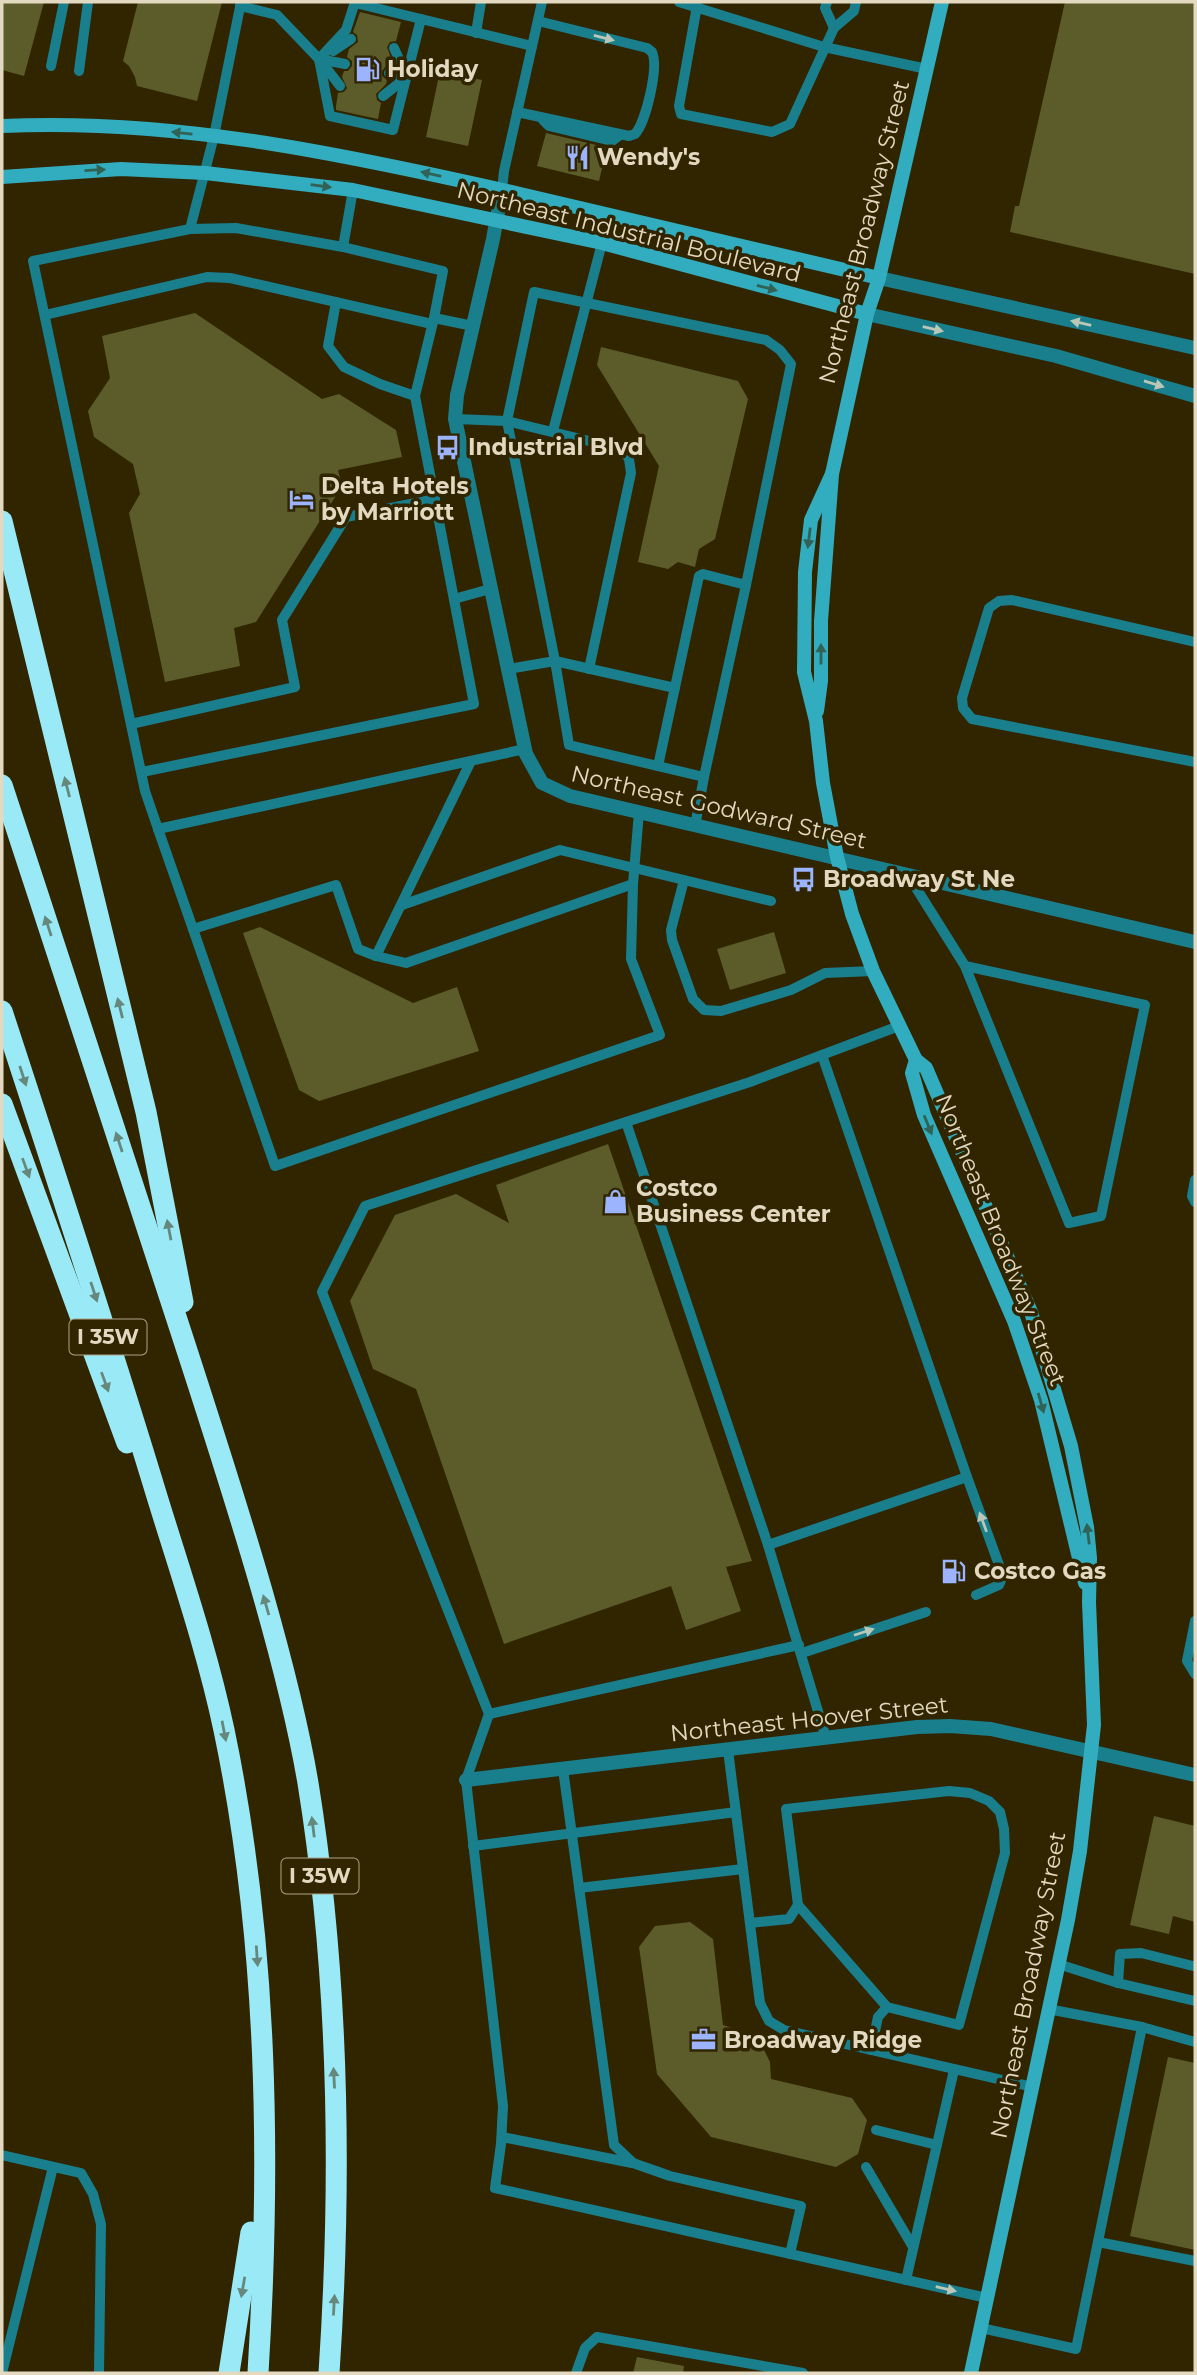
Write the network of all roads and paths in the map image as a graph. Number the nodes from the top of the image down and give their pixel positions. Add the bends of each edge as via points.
1 (64, 2) edge
2 (88, 2) edge
3 (355, 2) edge
4 (481, 2) edge
5 (542, 2) edge
6 (682, 2) edge
7 (827, 2) edge
8 (856, 2) edge
9 (942, 2) edge
10 (241, 4) edge
11 (697, 6) junction
12 (421, 19) junction
13 (538, 22) junction
14 (834, 28) junction
15 (475, 33) junction
16 (351, 39) dead end
17 (532, 46) junction
18 (824, 47) junction
19 (394, 48) dead end
20 (320, 59) junction
21 (345, 64) dead end
22 (51, 66) dead end
23 (927, 69) junction
24 (79, 71) dead end
25 (389, 73) dead end
26 (407, 77) junction
27 (340, 86) dead end
28 (383, 96) dead end
29 (517, 112) junction
30 (2, 126) edge
31 (214, 136) junction
32 (205, 173) junction
33 (2, 177) edge
34 (353, 190) junction
35 (502, 190) junction
36 (497, 220) junction
37 (190, 229) junction
38 (602, 243) junction
39 (343, 247) junction
40 (879, 278) junction
41 (336, 302) junction
42 (586, 304) junction
43 (867, 314) junction
44 (45, 315) junction
45 (433, 321) junction
46 (473, 326) junction
47 (1195, 348) edge
48 (415, 396) junction
49 (1195, 396) edge
50 (455, 419) junction
51 (507, 421) junction
52 (553, 431) junction
53 (435, 499) junction
54 (2, 521) edge
55 (746, 585) junction
56 (490, 589) junction
57 (454, 599) junction
58 (1195, 642) edge
59 (555, 662) junction
60 (508, 669) junction
61 (589, 669) junction
62 (675, 688) junction
63 (131, 724) junction
64 (525, 749) junction
65 (471, 761) junction
66 (1195, 762) edge
67 (658, 766) junction
68 (142, 772) junction
69 (704, 777) junction
70 (2, 785) edge
71 (639, 812) junction
72 (695, 826) junction
73 (158, 829) junction
74 (837, 858) junction
75 (635, 868) junction
76 (908, 875) junction
77 (684, 880) junction
78 (633, 884) junction
79 (771, 901) dead end
80 (402, 905) junction
81 (193, 929) junction
82 (1195, 942) edge
83 (376, 956) junction
84 (965, 966) junction
85 (873, 971) junction
86 (2, 1012) edge
87 (899, 1026) junction
88 (822, 1055) junction
89 (916, 1060) junction
90 (2, 1104) edge
91 (626, 1122) junction
92 (1195, 1180) edge
93 (1195, 1202) edge
94 (201, 1393) junction
95 (967, 1477) junction
96 (768, 1545) junction
97 (976, 1595) dead end
98 (1089, 1602) junction
99 (926, 1612) dead end
100 (1195, 1622) edge
101 (800, 1649) junction
102 (209, 1665) junction
103 (1195, 1674) edge
104 (489, 1714) junction
105 (826, 1738) junction
106 (728, 1750) junction
107 (1091, 1752) junction
108 (563, 1769) junction
109 (1195, 1775) edge
110 (466, 1780) junction
111 (736, 1812) junction
112 (572, 1834) junction
113 (473, 1846) junction
114 (743, 1869) junction
115 (579, 1888) junction
116 (798, 1905) junction
117 (750, 1923) junction
118 (1058, 1964) junction
119 (1193, 1966) dead end
120 (1118, 1983) junction
121 (1195, 2001) edge
122 (887, 2007) junction
123 (1048, 2009) junction
124 (1142, 2027) junction
125 (1195, 2042) edge
126 (871, 2050) junction
127 (954, 2070) junction
128 (1032, 2087) junction
129 (876, 2130) dead end
130 (502, 2137) junction
131 (937, 2146) junction
132 (263, 2147) junction
133 (2, 2155) edge
134 (633, 2163) junction
135 (53, 2167) junction
136 (866, 2167) dead end
137 (1098, 2242) junction
138 (913, 2247) junction
139 (790, 2254) junction
140 (1195, 2261) edge
141 (906, 2280) junction
142 (988, 2298) junction
143 (981, 2328) junction
144 (2, 2373) edge
145 (99, 2373) edge
146 (229, 2373) edge
147 (258, 2373) edge
148 (329, 2373) edge
149 (576, 2373) edge
150 (803, 2373) edge
151 (971, 2373) edge

1 - 22 lane
2 - 24 lane
3 - 12 lane
3 - 20 lane via 346,30
4 - 15 lane
5 - 13 lane
6 - 11 lane
7 - 14 lane
8 - 14 lane via 854,11
9 - 23 main road, Northeast Broadway Street
10 - 20 lane via 277,15
10 - 31 lane
11 - 18 lane
11 - 18 lane via 679,106 681,114 688,117 772,132 790,124
12 - 15 lane
12 - 26 lane
13 - 17 lane
13 -> 29 lane via 652,52 655,66 643,121 635,134 620,135
14 - 18 lane
15 - 17 lane
16 - 20 lane
17 - 29 lane
18 - 23 lane
19 - 26 lane
20 - 21 lane
20 - 26 lane via 330,116 393,130
20 - 27 lane
23 - 40 main road, Northeast Broadway Street
25 - 26 lane
26 - 28 lane
29 - 35 lane
31 -> 30 main road, Northeast Industrial Boulevard via 123,126
31 - 32 lane
35 -> 31 main road, Northeast Industrial Boulevard via 324,151
33 -> 32 main road, Northeast Industrial Boulevard via 121,169
32 -> 34 main road, Northeast Industrial Boulevard
32 - 37 lane
34 - 36 main road, Northeast Industrial Boulevard
34 - 39 lane
35 - 36 street, Northeast Godward Street
35 - 40 main road, Northeast Industrial Boulevard
36 - 38 main road, Northeast Industrial Boulevard
36 - 46 street, Northeast Godward Street
37 - 39 lane via 236,228
37 - 44 lane via 33,261
38 - 42 lane
38 -> 43 main road, Northeast Industrial Boulevard
39 - 45 lane via 443,271
40 - 43 main road, Northeast Broadway Street
47 -> 40 street, Northeast Industrial Boulevard
41 - 44 lane via 207,277
41 - 45 lane
41 - 48 lane via 328,346 344,367
42 - 51 lane via 534,292
42 - 52 lane
42 - 55 lane via 766,340 791,365
43 -> 49 street, Northeast Industrial Boulevard via 1056,356
43 - 74 main road, Northeast Broadway Street via 832,474 821,621 816,722
44 - 63 lane
45 - 46 lane
45 - 48 lane
46 - 50 street, Northeast Godward Street
48 - 53 lane
50 - 51 lane
50 - 56 street, Northeast Godward Street
51 - 52 lane
51 - 59 lane
52 - 61 lane via 622,449 629,459 631,473
53 - 57 lane
53 - 63 lane via 346,517 282,620 295,687
94 -> 54 highway via 146,1112
55 - 62 lane via 699,576
55 - 69 lane
56 - 57 lane
56 - 60 street, Northeast Godward Street
57 - 68 lane via 474,704
58 - 66 lane via 1012,600 999,601 989,608 962,698 972,719
59 - 60 lane
59 - 61 lane
59 - 67 lane via 569,745
60 - 64 street, Northeast Godward Street
61 - 62 lane
62 - 67 lane
63 - 68 lane
64 - 65 lane
64 - 71 street, Northeast Godward Street via 533,771 554,790
65 - 73 lane
65 - 80 lane
67 - 69 lane
68 - 73 lane
69 - 72 lane
94 -> 70 highway, I 35W
71 - 72 street, Northeast Godward Street
71 - 75 lane
72 - 74 street, Northeast Godward Street
73 - 81 lane
74 - 76 street, Northeast Godward Street
74 - 85 main road, Northeast Broadway Street
75 - 77 lane
75 - 78 lane
75 - 80 lane via 560,850
76 - 82 street, Northeast Godward Street
76 - 84 lane
77 - 79 lane
77 - 85 lane via 672,940 693,999 704,1010 721,1011 791,990 825,973
78 - 81 lane via 631,959 660,1035 275,1166
78 - 83 lane via 406,963
80 - 83 lane
81 - 83 lane via 336,885 358,949
84 - 84 lane via 1069,1223 1101,1216 1146,1005
85 - 87 main road, Northeast Broadway Street
86 -> 102 highway, I 35W via 101,1312
87 - 88 lane
87 - 89 main road, Northeast Broadway Street
88 - 91 lane
88 - 95 lane
89 -> 98 main road, Northeast Broadway Street via 912,1073 924,1115 1014,1321 1041,1400
98 -> 89 main road, Northeast Broadway Street via 1085,1516 1044,1350 946,1112 926,1068
90 -> 102 highway
91 - 96 lane
91 - 104 lane via 365,1206 322,1292
92 - 93 lane
148 -> 94 highway, I 35W via 338,2213 322,1894 307,1781 282,1663
95 - 96 lane
97 -> 95 lane via 999,1585 1003,1576
96 - 101 lane
98 - 107 main road, Northeast Broadway Street via 1094,1671
101 -> 99 lane
100 - 103 lane via 1187,1661
101 - 104 lane
101 - 105 lane
102 -> 132 highway, I 35W via 253,1908 262,2030
104 - 110 lane
105 - 106 street, Northeast Hoover Street
105 - 107 street, Northeast Hoover Street via 960,1726
106 - 108 street, Northeast Hoover Street
106 - 111 lane
107 - 109 street, Northeast Hoover Street
107 - 118 main road, Northeast Broadway Street via 1078,1863
108 - 110 street, Northeast Hoover Street
108 - 112 lane
110 - 113 lane
111 - 112 lane
111 - 114 lane
112 - 113 lane
112 - 115 lane
113 - 130 lane via 503,2106
114 - 115 lane
114 - 117 lane
115 - 134 lane via 614,2145
116 - 117 lane via 789,1919
116 - 122 lane
116 - 122 lane via 786,1810 949,1791 979,1795 1000,1812 1005,1853 959,2025
117 - 126 lane via 760,2003 769,2021 784,2030
118 - 120 lane
118 - 123 main road, Northeast Broadway Street
119 - 120 lane via 1141,1953 1120,1954
120 - 121 lane
122 - 126 lane via 878,2017
123 - 124 lane
123 - 128 main road, Northeast Broadway Street
124 - 125 lane
124 - 137 lane
126 - 127 lane
127 - 128 lane
127 - 131 lane
128 - 142 main road, Northeast Broadway Street
129 - 131 lane
130 - 134 lane
130 - 139 lane via 495,2188
131 - 138 lane
132 -> 146 highway
132 - 147 highway, I 35W
133 - 135 lane
134 - 139 lane via 801,2206
135 - 144 lane
135 - 145 lane via 81,2173 93,2194 101,2224
136 - 138 lane
137 - 140 lane
137 - 143 lane via 1076,2349
138 - 141 lane
139 - 141 lane
141 -> 142 lane
142 - 143 main road, Northeast Broadway Street
143 - 151 main road, Northeast Broadway Street
149 - 150 lane via 584,2348 597,2337

